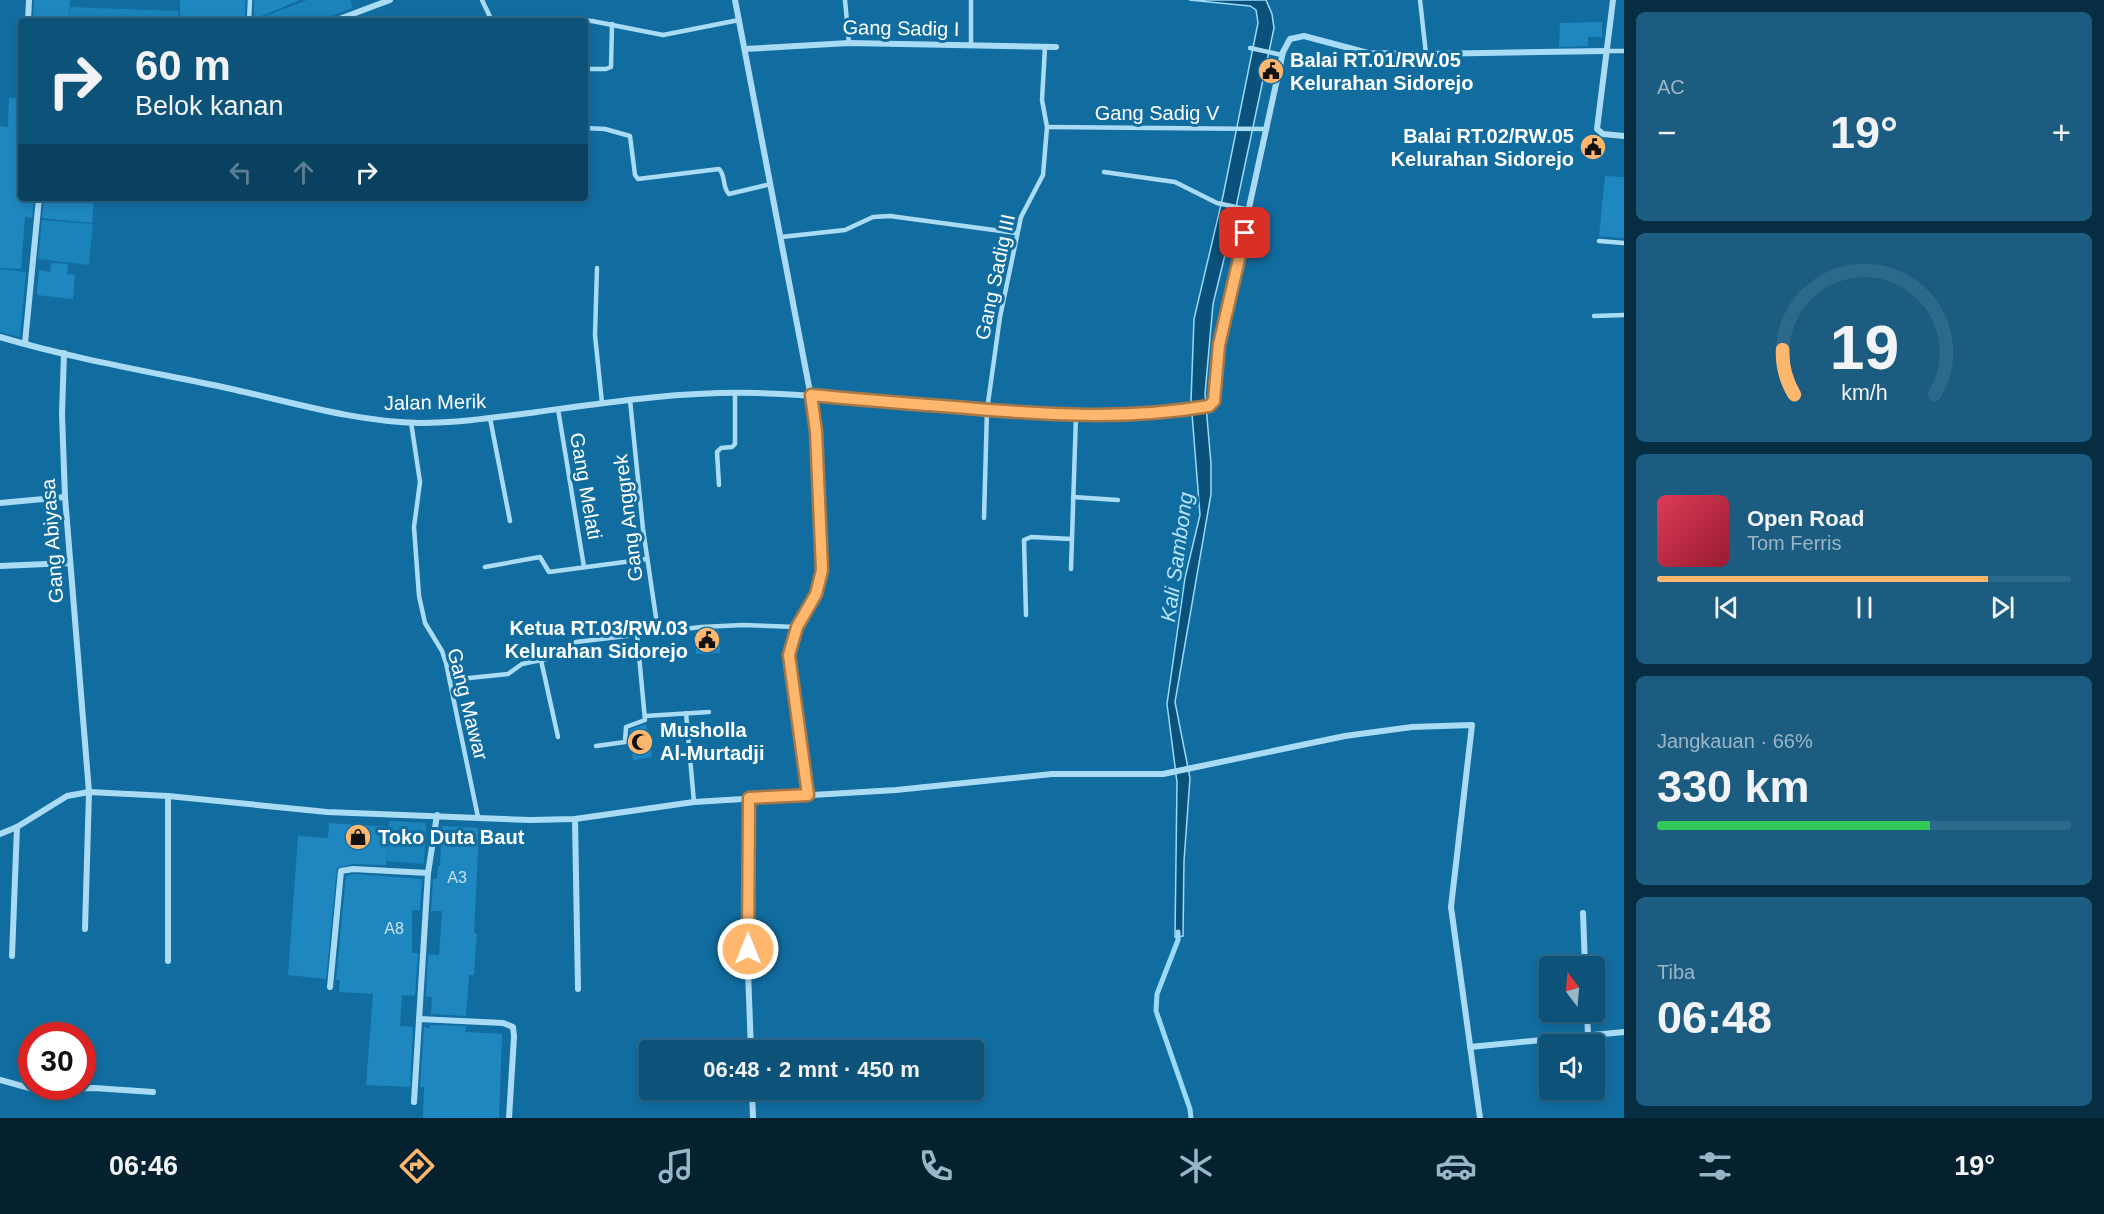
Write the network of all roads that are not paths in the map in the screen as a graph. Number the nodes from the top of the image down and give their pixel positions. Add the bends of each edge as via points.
1 (29, 0) edge
2 (250, 0) edge
3 (390, 0) edge
4 (482, 0) edge
5 (735, 0) edge
6 (845, 0) edge
7 (971, 0) edge
8 (1420, 0) edge
9 (1613, 0) edge
10 (28, 18) edge
11 (249, 18) edge
12 (342, 18) edge
13 (491, 18) edge
14 (739, 20) junction
15 (588, 22) edge
16 (612, 24) junction
17 (849, 43) junction
18 (971, 45) junction
19 (1045, 47) junction
20 (1056, 47) dead end
21 (1250, 48) dead end
22 (745, 49) junction
23 (1606, 51) junction
24 (1624, 51) edge
25 (1426, 54) junction
26 (1282, 55) junction
27 (588, 69) edge
28 (1047, 127) junction
29 (588, 128) edge
30 (1268, 129) junction
31 (1624, 136) edge
32 (1104, 172) dead end
33 (771, 184) junction
34 (39, 201) edge
35 (1250, 210) junction
36 (1016, 233) junction
37 (781, 237) junction
38 (1599, 240) dead end
39 (1624, 243) edge
40 (597, 268) dead end
41 (1624, 315) edge
42 (1594, 316) dead end
43 (0, 337) edge
44 (25, 343) junction
45 (64, 353) junction
46 (735, 393) junction
47 (811, 395) junction
48 (630, 400) junction
49 (602, 404) junction
50 (558, 409) junction
51 (987, 410) junction
52 (1076, 415) junction
53 (490, 418) junction
54 (411, 422) junction
55 (719, 485) dead end
56 (64, 497) junction
57 (1073, 497) junction
58 (1118, 500) dead end
59 (0, 503) edge
60 (984, 518) dead end
61 (510, 521) dead end
62 (1072, 539) junction
63 (647, 559) junction
64 (70, 563) junction
65 (0, 566) edge
66 (485, 567) dead end
67 (584, 567) junction
68 (1071, 569) dead end
69 (1026, 615) dead end
70 (797, 627) junction
71 (658, 631) junction
72 (637, 634) junction
73 (541, 660) junction
74 (450, 680) junction
75 (709, 712) dead end
76 (686, 713) junction
77 (645, 716) junction
78 (558, 737) dead end
79 (596, 746) dead end
80 (89, 792) junction
81 (808, 795) junction
82 (168, 796) junction
83 (749, 798) junction
84 (694, 802) junction
85 (437, 816) junction
86 (478, 817) junction
87 (575, 819) junction
88 (18, 827) junction
89 (0, 834) edge
90 (428, 873) junction
91 (1583, 913) dead end
92 (84, 929) dead end
93 (12, 956) dead end
94 (1585, 956) edge
95 (168, 961) dead end
96 (330, 987) dead end
97 (578, 989) dead end
98 (419, 1018) junction
99 (1624, 1032) edge
100 (1599, 1034) edge
101 (751, 1040) edge
102 (1539, 1040) edge
103 (1470, 1047) junction
104 (0, 1080) edge
105 (153, 1092) dead end
106 (752, 1100) edge
107 (414, 1102) dead end
108 (508, 1118) edge
109 (753, 1118) edge
110 (1480, 1118) edge

1 - 10 street
2 - 11 lane
3 - 12 street
4 - 13 lane
5 - 14 street
6 - 17 lane
7 - 18 lane
8 - 25 lane
9 - 23 street
14 - 16 lane via 663,35
14 - 22 street
15 - 16 lane
16 - 27 lane via 611,67
17 - 18 street, Gang Sadig I
17 - 22 street, Gang Sadig I
18 - 19 street, Gang Sadig I
19 - 20 street, Gang Sadig I
19 - 28 lane, Gang Sadig III via 1042,94
21 - 26 lane
22 - 33 street
23 - 24 lane
23 - 25 street
23 - 31 street via 1598,129 1601,133
25 - 26 street via 1362,52 1301,36 1290,39
26 - 30 street
28 - 30 lane, Gang Sadig V
28 - 36 lane, Gang Sadig III via 1043,178 1025,207
29 - 33 lane via 630,136 638,179 718,169 729,194
30 - 35 street
32 - 35 lane via 1175,183 1217,203
33 - 37 street
34 - 44 street
35 - 52 street, Jalan Merik via 1219,345 1214,401 1209,406 1148,415
36 - 37 lane via 880,216 845,230
36 - 51 lane, Gang Sadig III
37 - 47 street
38 - 39 lane
40 - 49 lane via 595,335
41 - 42 lane
43 - 44 street
44 - 45 street
45 - 54 street, Jalan Merik via 363,417
45 - 56 street, Gang Abiyasa
46 - 47 street, Jalan Merik
46 - 48 street, Jalan Merik
46 - 55 lane via 735,444 717,452
47 - 51 street, Jalan Merik
47 - 70 street via 822,570 816,594
48 - 49 street, Jalan Merik
48 - 63 lane, Gang Anggrek
49 - 50 street, Jalan Merik
50 - 53 street, Jalan Merik
50 - 67 lane, Gang Melati
51 - 52 street, Jalan Merik
51 - 60 lane, Gang Sadig III
52 - 57 lane
53 - 54 street, Jalan Merik
53 - 61 lane
54 - 74 lane, Gang Mawar via 420,483 414,527 419,596 425,623 442,651
56 - 59 street
56 - 64 street, Gang Abiyasa
57 - 58 lane
57 - 62 lane
62 - 68 lane
62 - 69 lane via 1024,540
63 - 67 lane
63 - 71 lane, Gang Anggrek
64 - 65 street
64 - 80 street, Gang Abiyasa
66 - 67 lane via 538,557 549,572
70 - 71 lane via 730,625
70 - 81 street via 790,666
71 - 72 lane
72 - 73 lane via 576,642 560,656
72 - 77 lane
73 - 74 lane via 522,664 508,674
73 - 78 lane
74 - 86 lane, Gang Mawar
75 - 76 lane
76 - 77 lane
76 - 84 lane
77 - 79 lane via 644,722 626,727 627,742
80 - 82 street
80 - 88 street via 67,796
80 - 92 street, Gang Abiyasa
81 - 83 street
81 - 103 street via 1052,774 1163,774 1345,736 1412,727 1472,725 1451,908
82 - 85 street via 327,812
82 - 95 street
83 - 84 street
83 - 101 street
84 - 87 street
85 - 86 street
85 - 90 street
86 - 87 street
87 - 97 street
88 - 89 street
88 - 93 street
90 - 96 street via 341,871
90 - 98 street
91 - 94 street
98 - 107 street
98 - 108 street via 503,1023 513,1027
99 - 100 street
102 - 103 street
103 - 110 street
104 - 105 street via 33,1089
106 - 109 street

